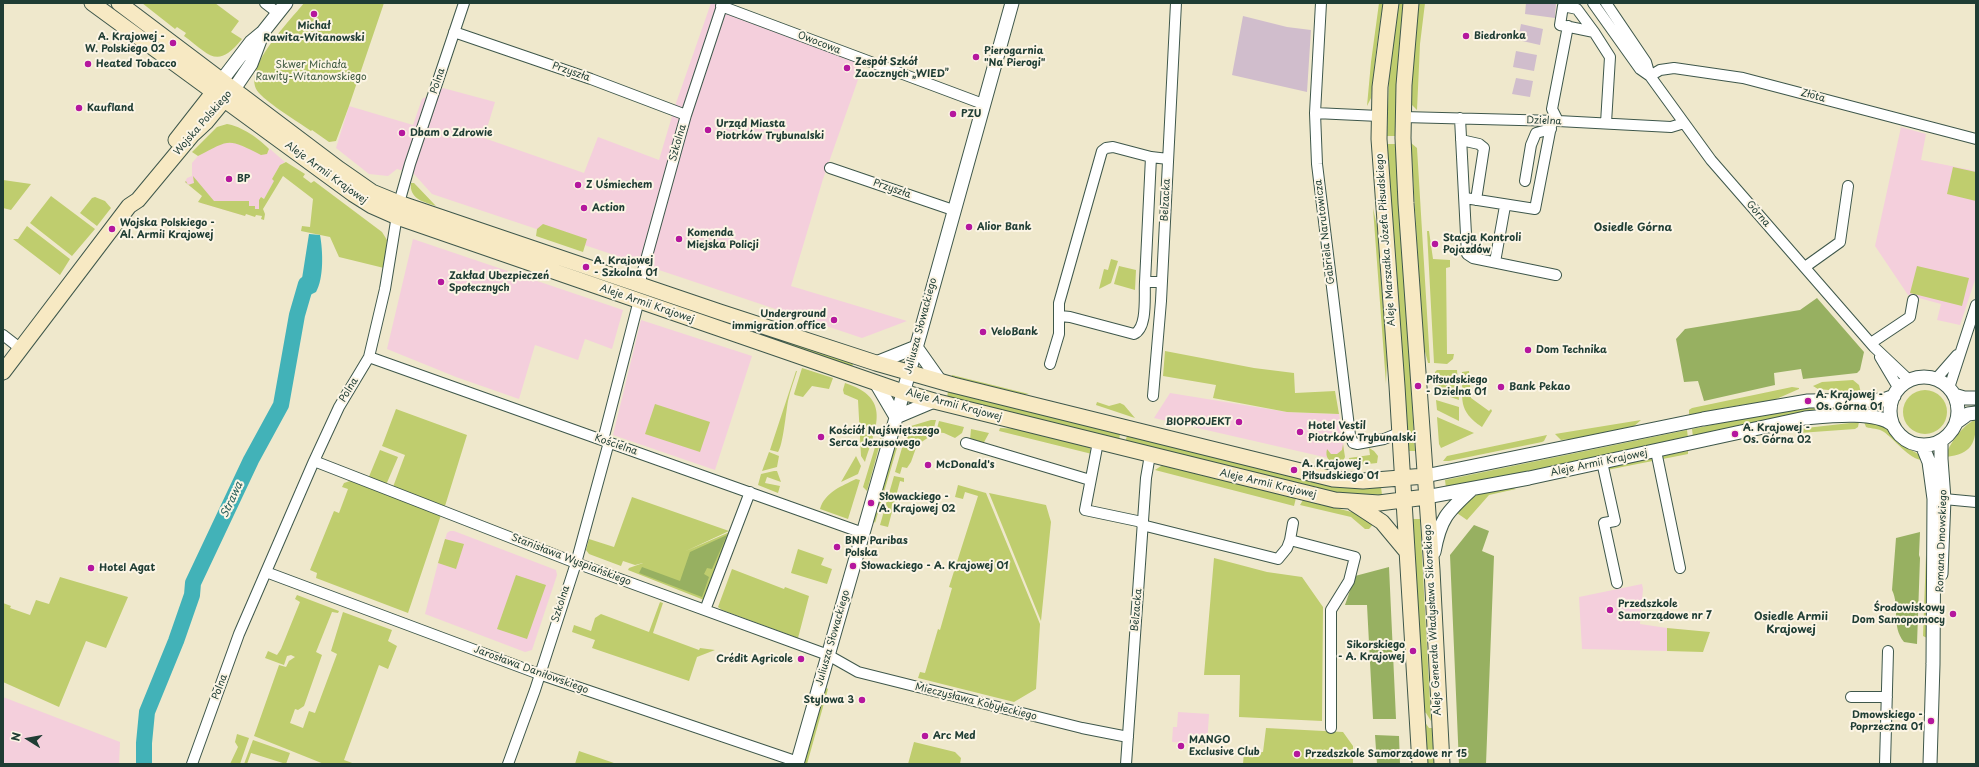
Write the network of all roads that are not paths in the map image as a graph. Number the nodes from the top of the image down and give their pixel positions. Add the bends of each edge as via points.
1 (92, 3) edge
2 (119, 3) edge
3 (265, 3) edge
4 (464, 3) edge
5 (1012, 3) edge
6 (1176, 3) edge
7 (1321, 3) edge
8 (1391, 3) edge
9 (1411, 3) edge
10 (1593, 3) edge
11 (1606, 3) edge
12 (722, 4) edge
13 (282, 8) edge
14 (1568, 26) junction
15 (454, 32) junction
16 (1594, 32) junction
17 (1650, 76) junction
18 (228, 84) junction
19 (218, 97) junction
20 (984, 104) junction
21 (1552, 108) junction
22 (1315, 113) junction
23 (686, 115) junction
24 (1379, 116) junction
25 (1403, 117) junction
26 (1460, 118) junction
27 (1540, 120) junction
28 (1554, 123) junction
29 (1606, 123) junction
30 (1684, 123) junction
31 (1976, 139) edge
32 (1461, 140) junction
33 (1151, 157) junction
34 (1168, 159) junction
35 (830, 168) dead end
36 (1525, 181) dead end
37 (1848, 186) dead end
38 (1464, 198) junction
39 (1476, 200) junction
40 (1505, 206) junction
41 (398, 210) junction
42 (953, 210) junction
43 (1148, 211) junction
44 (1165, 212) junction
45 (1495, 262) junction
46 (1805, 268) junction
47 (1556, 275) dead end
48 (1145, 282) junction
49 (1162, 282) junction
50 (639, 284) junction
51 (639, 300) junction
52 (1913, 300) dead end
53 (1976, 305) edge
54 (1060, 316) junction
55 (3, 335) edge
56 (1873, 345) junction
57 (916, 347) junction
58 (21, 349) junction
59 (1960, 352) junction
60 (369, 357) junction
61 (876, 363) junction
62 (1050, 364) dead end
63 (3, 372) edge
64 (909, 372) junction
65 (1936, 379) junction
66 (940, 381) junction
67 (1910, 381) junction
68 (876, 383) junction
69 (1952, 391) junction
70 (903, 392) junction
71 (1897, 392) junction
72 (1153, 396) dead end
73 (1976, 398) edge
74 (934, 401) junction
75 (1976, 413) edge
76 (896, 418) junction
77 (1957, 422) junction
78 (1893, 425) junction
79 (1399, 433) junction
80 (606, 441) junction
81 (1941, 441) junction
82 (1098, 442) junction
83 (966, 444) dead end
84 (1922, 445) junction
85 (1656, 451) junction
86 (1150, 455) junction
87 (314, 461) junction
88 (1602, 462) junction
89 (1425, 476) junction
90 (1402, 478) junction
91 (1090, 480) junction
92 (1471, 490) junction
93 (750, 492) junction
94 (1426, 498) junction
95 (1939, 499) junction
96 (1404, 501) junction
97 (1350, 502) junction
98 (1976, 502) edge
99 (1292, 523) dead end
100 (1142, 524) junction
101 (863, 533) junction
102 (1290, 540) junction
103 (1407, 552) junction
104 (576, 563) junction
105 (1680, 568) dead end
106 (1432, 570) junction
107 (266, 572) junction
108 (1617, 583) dead end
109 (705, 610) junction
110 (1888, 651) dead end
111 (828, 655) junction
112 (539, 674) junction
113 (1851, 696) dead end
114 (1887, 697) junction
115 (1331, 728) dead end
116 (1128, 736) junction
117 (798, 763) edge
118 (192, 764) edge
119 (508, 764) edge
120 (1126, 764) edge
121 (1420, 764) edge
122 (1442, 764) edge
123 (1885, 764) edge
124 (1930, 764) edge

1 - 19 main road, Aleje Armii Krajowej
2 - 18 main road, Aleje Armii Krajowej
3 - 13 street
4 - 15 street, Polna
5 - 20 street, Juliusza Słowackiego
6 - 34 street, Belzacka
7 - 22 street, Gabriela Narutowicza
8 - 24 main road, Aleje Marszałka Józefa Piłsudskiego
9 - 25 main road
10 - 17 street, Górna via 1640,69
11 - 17 street, Górna via 1646,62
12 - 20 street, Owocowa
12 - 23 street, Szkolna
13 - 18 street, Wojska Polskiego via 263,32 251,64
14 - 16 street
14 - 16 street via 1560,25 1563,6 1577,9
14 - 21 street
15 - 23 street, Przyszła
15 - 41 street, Polna via 410,164
16 - 29 street via 1610,57
17 - 30 street, Górna
17 - 31 street, Złota via 1660,70 1674,68 1735,77
18 - 19 main road, Wojska Polskiego
18 - 41 main road, Aleje Armii Krajowej
19 - 41 main road, Aleje Armii Krajowej via 372,206
19 - 58 main road, Wojska Polskiego via 192,135 138,200 130,206
20 - 42 street, Juliusza Słowackiego
21 - 27 street
21 - 28 street
22 - 24 street
22 - 79 street, Gabriela Narutowicza via 1321,201 1350,435 1354,444 1384,439
23 - 50 street, Szkolna
24 - 79 main road, Aleje Marszałka Józefa Piłsudskiego via 1381,188
25 - 26 street, Dzielna
25 - 89 main road via 1406,203
26 - 27 street, Dzielna
26 - 32 street
27 - 28 street, Dzielna
28 - 29 street, Dzielna
28 - 36 street via 1536,133 1531,144
28 - 40 street via 1535,210
29 - 30 street, Dzielna via 1671,127
30 - 46 street, Górna via 1711,160
32 - 38 street
32 - 39 street via 1479,144 1484,148
33 - 34 street
33 - 43 street
33 - 54 street via 1112,147 1102,151 1060,303
34 - 44 street, Belzacka
35 - 42 street, Przyszła
37 - 46 street via 1840,242
38 - 39 street
38 - 45 street via 1467,254 1473,258
39 - 40 street
40 - 45 street
41 - 50 main road, Aleje Armii Krajowej
41 - 51 main road, Aleje Armii Krajowej
41 - 60 street, Polna via 385,289
42 - 57 street, Juliusza Słowackiego
43 - 44 street
43 - 48 street
44 - 49 street, Belzacka
45 - 47 street
46 - 56 street, Górna
48 - 49 street
48 - 54 street via 1142,323 1136,333 1131,334
49 - 72 street, Belzacka
50 - 61 main road, Aleje Armii Krajowej
51 - 68 main road, Aleje Armii Krajowej
51 - 80 street, Szkolna
52 - 56 street via 1910,317
53 - 59 street
54 - 62 street via 1059,334
55 - 58 street
56 - 67 street, Górna
56 - 71 street, Górna
57 - 61 street
57 - 64 street, Juliusza Słowackiego
57 - 66 street
58 - 63 main road, Wojska Polskiego
59 - 65 street
59 - 69 street
60 - 80 street, Kościelna
60 - 87 street, Polna via 336,413
61 - 64 main road, Aleje Armii Krajowej
64 - 66 main road, Aleje Armii Krajowej
64 - 70 street, Juliusza Słowackiego
65 - 67 street via 1920,378
65 - 69 street
66 - 90 main road, Aleje Armii Krajowej via 1323,477 1356,481
67 - 71 street
68 - 70 main road, Aleje Armii Krajowej
68 - 76 street
69 - 73 street via 1964,398
69 - 77 street via 1958,413
70 - 74 main road, Aleje Armii Krajowej
70 - 76 street, Juliusza Słowackiego
71 - 78 street via 1891,410
71 - 89 street, Aleje Armii Krajowej via 1883,400 1808,401 1703,419
74 - 76 street
74 - 82 main road, Aleje Armii Krajowej
75 - 77 street via 1968,414
76 - 101 street, Juliusza Słowackiego
77 - 81 street via 1949,435
78 - 84 street via 1905,439
78 - 85 street, Aleje Armii Krajowej via 1888,420 1879,418 1821,416
79 - 90 main road, Aleje Marszałka Józefa Piłsudskiego
80 - 93 street, Kościelna
80 - 104 street, Szkolna
81 - 84 street
81 - 95 street, Romana Dmowskiego
82 - 86 main road, Aleje Armii Krajowej
82 - 91 street
83 - 91 street
84 - 95 street, Romana Dmowskiego
85 - 88 street, Aleje Armii Krajowej
85 - 105 street
86 - 97 main road, Aleje Armii Krajowej via 1307,494
86 - 100 street, Belzacka
87 - 104 street, Stanisława Wyspiańskiego
87 - 107 street, Polna
88 - 92 street, Aleje Armii Krajowej
88 - 108 street via 1615,521 1604,523
89 - 90 main road, Aleje Armii Krajowej
89 - 94 main road, Aleje Generała Władysława Sikorskiego
90 - 96 main road, Aleje Generała Władysława Sikorskiego
91 - 100 street via 1085,510
92 - 94 street, Aleje Armii Krajowej
92 - 106 street via 1442,520 1437,534
93 - 101 street, Kościelna
93 - 109 street
94 - 96 main road, Aleje Armii Krajowej
94 - 106 main road, Aleje Generała Władysława Sikorskiego
95 - 98 street
95 - 124 street, Romana Dmowskiego
96 - 97 main road, Aleje Armii Krajowej
96 - 103 main road, Aleje Generała Władysława Sikorskiego
97 - 103 main road via 1382,522
99 - 102 street
100 - 102 street via 1278,559 1281,558
100 - 116 street, Belzacka
101 - 111 street, Juliusza Słowackiego
102 - 115 street via 1355,557 1349,581 1331,610
103 - 121 main road, Aleje Generała Władysława Sikorskiego
104 - 109 street, Stanisława Wyspiańskiego
104 - 112 street, Szkolna
106 - 122 main road, Aleje Generała Władysława Sikorskiego
107 - 112 street, Jarosława Daniłowskiego
107 - 118 street, Polna via 236,642
109 - 111 street, Stanisława Wyspiańskiego
110 - 114 street
111 - 116 street, Mieczysława Kobyłeckiego via 852,670 880,678 1082,728
111 - 117 street, Juliusza Słowackiego
112 - 117 street, Jarosława Daniłowskiego
112 - 119 street, Szkolna
113 - 114 street
114 - 123 street
116 - 120 street, Belzacka

